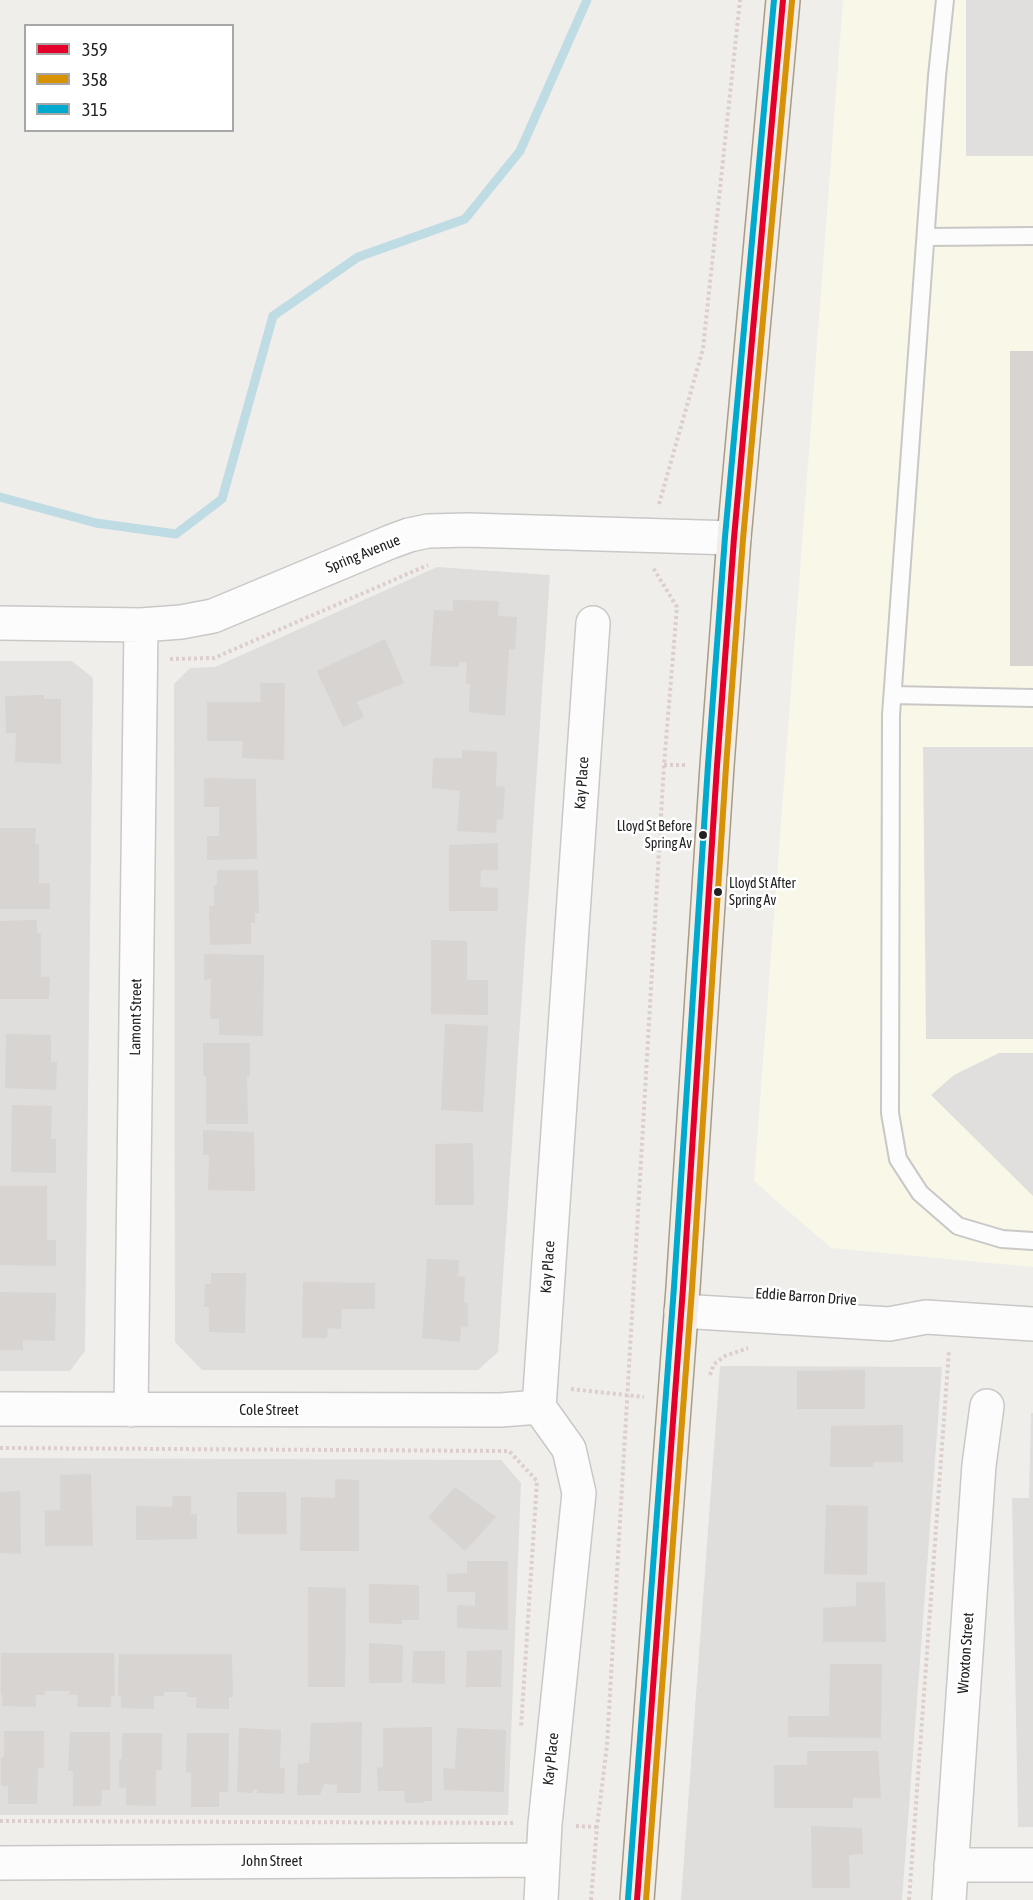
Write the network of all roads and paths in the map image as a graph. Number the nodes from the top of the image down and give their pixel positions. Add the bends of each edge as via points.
1 (740, 0) edge
2 (783, 0) edge
3 (945, 0) edge
4 (1033, 236) edge
5 (926, 237) junction
6 (654, 535) junction
7 (734, 538) junction
8 (431, 564) dead end
9 (0, 622) edge
10 (593, 623) dead end
11 (141, 625) junction
12 (168, 659) dead end
13 (893, 695) junction
14 (1033, 698) edge
15 (1033, 1241) edge
16 (682, 1299) junction
17 (1033, 1324) edge
18 (949, 1347) dead end
19 (567, 1389) dead end
20 (627, 1395) junction
21 (645, 1397) dead end
22 (987, 1406) dead end
23 (538, 1407) junction
24 (0, 1409) edge
25 (131, 1410) junction
26 (0, 1448) edge
27 (520, 1729) dead end
28 (515, 1812) dead end
29 (0, 1821) edge
30 (543, 1860) junction
31 (0, 1863) edge
32 (951, 1865) junction
33 (1033, 1865) edge
34 (541, 1900) edge
35 (591, 1900) edge
36 (637, 1900) edge
37 (909, 1900) edge
38 (949, 1900) edge

1 - 6 path via 703,349 656,514
2 - 7 main road
3 - 5 lane
4 - 5 lane
5 - 13 lane
6 - 7 street, Spring Avenue
6 - 11 street, Spring Avenue via 428,531 390,542 213,616
6 - 20 path via 648,560 677,607
7 - 16 main road
8 - 12 path via 214,658
9 - 11 street, Spring Avenue
10 - 23 street, Kay Place
11 - 25 street, Lamont Street
13 - 14 lane
13 - 15 lane via 889,1071 890,1113 898,1159 920,1193 958,1226 1002,1239
16 - 17 street, Eddie Barron Drive via 889,1324 926,1317
16 - 36 main road
18 - 37 path
19 - 20 path
20 - 21 path
20 - 35 path via 607,1745
22 - 32 street, Wroxton Street via 979,1465
23 - 25 street, Cole Street
23 - 30 street, Kay Place via 569,1449 579,1493
24 - 25 street, Cole Street
26 - 27 path via 509,1451 537,1481
28 - 29 path via 514,1824
30 - 31 street, John Street
30 - 34 street, Kay Place
32 - 33 street
32 - 38 street, Wroxton Street

